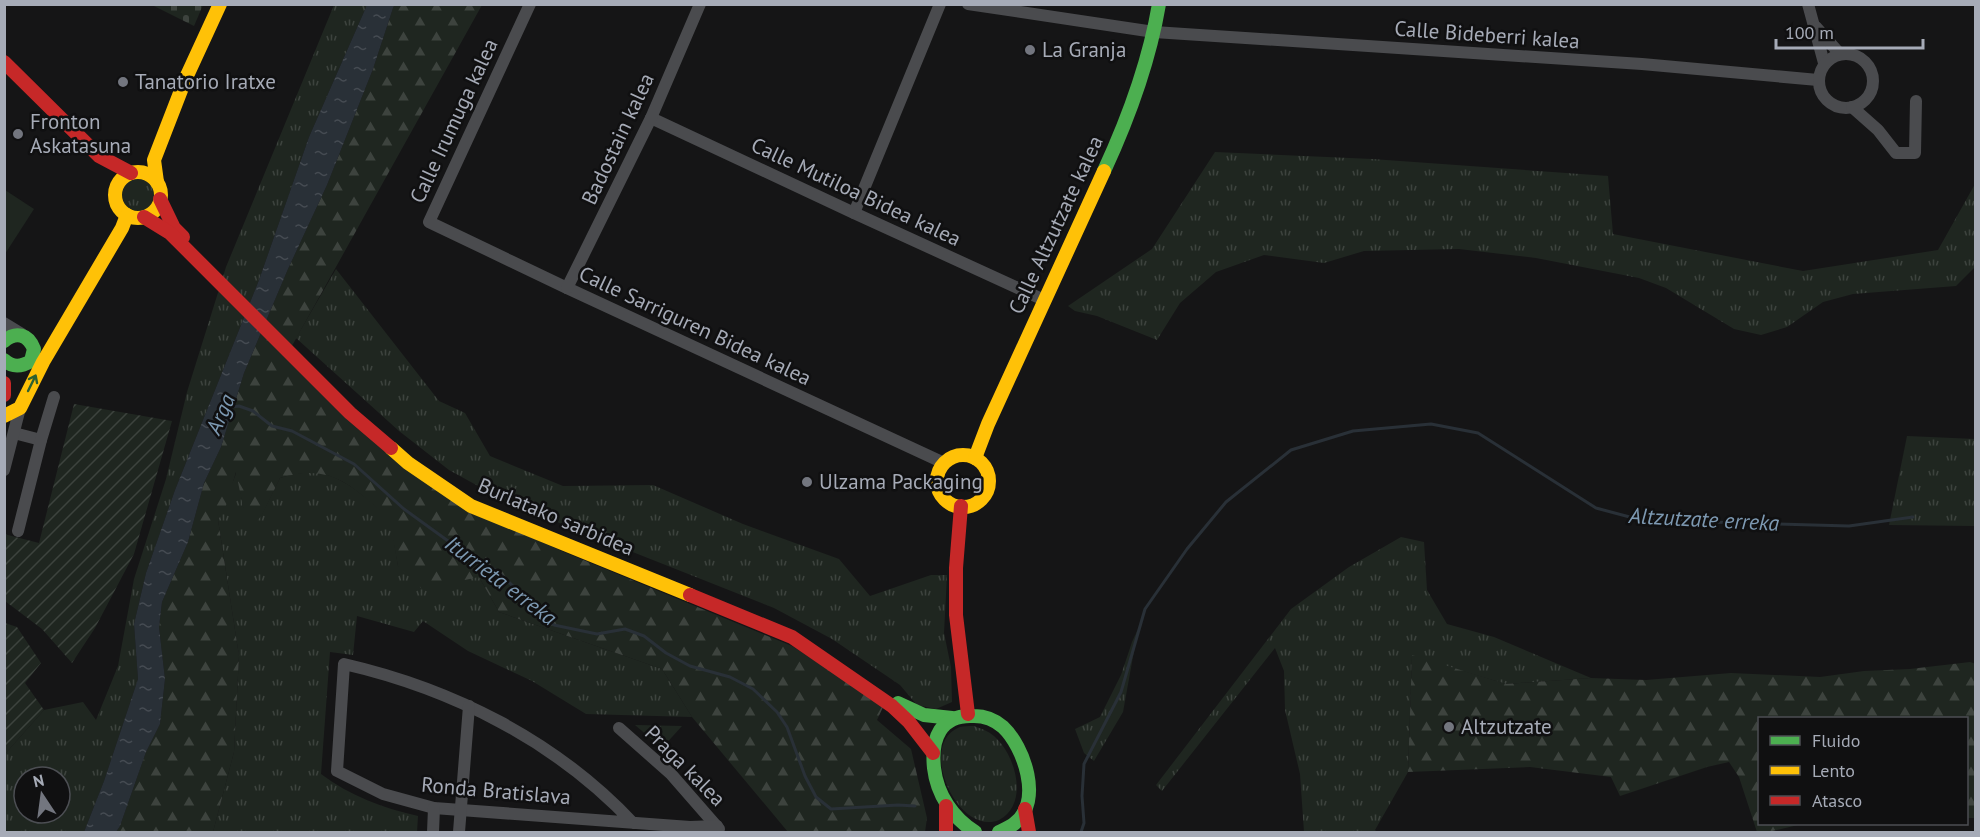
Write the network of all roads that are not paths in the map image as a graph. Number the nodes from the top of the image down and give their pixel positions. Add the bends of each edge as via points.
1 (220, 4) edge
2 (530, 4) edge
3 (700, 4) edge
4 (940, 4) edge
5 (968, 4) edge
6 (1159, 4) edge
7 (1808, 4) edge
8 (1815, 26) junction
9 (1154, 32) junction
10 (1840, 54) junction
11 (4, 62) edge
12 (1824, 63) junction
13 (1818, 80) junction
14 (1865, 100) junction
15 (1916, 101) dead end
16 (1852, 107) junction
17 (651, 118) junction
18 (1878, 130) junction
19 (99, 156) junction
20 (154, 160) junction
21 (134, 173) junction
22 (157, 182) junction
23 (116, 189) junction
24 (160, 199) junction
25 (854, 213) junction
26 (127, 214) junction
27 (144, 217) junction
28 (429, 222) joint
29 (212, 270) junction
30 (567, 288) junction
31 (1044, 300) junction
32 (4, 323) edge
33 (4, 341) edge
34 (32, 349) junction
35 (296, 356) junction
36 (5, 364) edge
37 (4, 383) edge
38 (4, 395) edge
39 (54, 397) dead end
40 (20, 408) junction
41 (4, 416) edge
42 (14, 433) junction
43 (40, 440) junction
44 (975, 458) junction
45 (945, 463) junction
46 (4, 470) edge
47 (961, 506) junction
48 (18, 531) dead end
49 (469, 706) junction
50 (968, 714) junction
51 (952, 718) junction
52 (619, 728) dead end
53 (933, 753) junction
54 (946, 802) junction
55 (434, 808) junction
56 (1025, 809) junction
57 (460, 811) junction
58 (633, 823) junction
59 (719, 829) edge
60 (689, 830) edge
61 (433, 832) edge
62 (459, 832) edge
63 (946, 832) edge
64 (975, 832) edge
65 (999, 832) edge
66 (1029, 832) edge

1 - 20 main road
2 - 28 street, Calle Irumuga kalea
3 - 17 street, Badostain kalea
4 - 25 street
5 - 9 street
6 - 9 main road, Calle Altzutzate kalea
7 - 8 street
8 - 10 street
8 - 12 street
9 - 13 street, Calle Bideberri kalea via 1630,63
9 - 31 main road, Calle Altzutzate kalea via 1127,122
10 - 12 street
10 - 14 street via 1858,56 1870,68 1873,85
11 - 19 main road
12 - 13 street
13 - 16 street via 1828,102
14 - 16 street
14 - 18 street
15 - 18 street via 1915,153 1896,153
16 - 18 street
17 - 25 street, Calle Mutiloa Bidea kalea
17 - 30 street, Badostain kalea
19 - 21 main road
19 - 23 main road
20 - 21 main road
20 - 22 main road
21 - 22 main road via 147,174
21 - 23 main road via 120,181
22 - 24 main road
23 - 26 main road via 117,204
24 - 27 main road via 153,212
24 - 29 main road, Burlatako sarbidea via 174,228
25 - 31 street, Calle Mutiloa Bidea kalea
26 - 27 main road
26 - 34 main road via 53,344
27 - 29 main road, Burlatako sarbidea via 170,233
28 - 30 street, Calle Sarriguren Bidea kalea
29 - 35 main road, Burlatako sarbidea
30 - 45 street, Calle Sarriguren Bidea kalea
31 - 44 main road, Calle Altzutzate kalea
32 - 34 street
33 - 34 main road via 13,335
34 - 36 main road via 26,365
40 -> 34 main road
35 - 51 main road, Burlatako sarbidea via 386,437 477,501 766,619 805,639 900,705 920,715
35 - 53 main road, Burlatako sarbidea via 350,413 408,463 471,506 792,637 892,706
37 - 38 main road
39 - 43 street
40 - 41 main road
40 - 42 street
42 - 43 street
42 - 46 street
43 - 48 street
44 - 45 main road via 959,455
44 - 47 main road via 987,470 988,488 978,502
45 - 47 main road via 938,486 946,500
47 - 50 main road via 955,572 957,633
49 - 55 street, Ronda Bratislava via 408,681 344,664 336,771 382,794
49 - 57 street
49 - 58 street, Ronda Bratislava via 558,757 611,799
50 - 51 main road, Burlatako sarbidea
50 - 56 main road via 982,715 997,723 1023,755 1029,774
51 - 53 main road via 941,727
52 - 59 street, Praga kalea via 671,774
53 - 54 main road
54 - 63 main road
54 - 64 main road via 964,828
55 - 57 street, Ronda Bratislava
55 - 61 street
56 - 65 main road via 1005,831
56 - 66 main road
57 - 58 street, Ronda Bratislava
57 - 62 street
58 - 60 street, Ronda Bratislava
59 - 60 street, Ronda Bratislava

